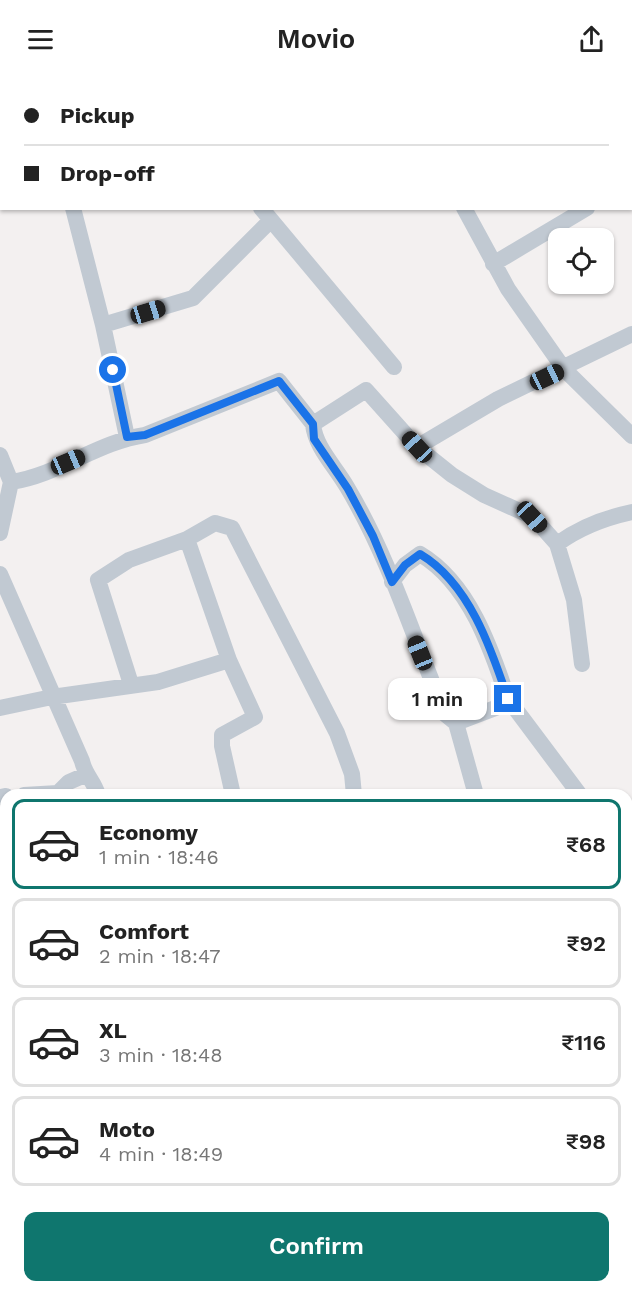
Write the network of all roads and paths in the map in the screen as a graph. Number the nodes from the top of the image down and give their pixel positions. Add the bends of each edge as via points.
1 (74, 210) edge
2 (465, 210) edge
3 (584, 210) edge
4 (266, 214) edge
5 (493, 264) junction
6 (103, 325) junction
7 (632, 334) edge
8 (394, 366) dead end
9 (564, 369) junction
10 (313, 424) junction
11 (632, 436) edge
12 (127, 437) junction
13 (417, 447) junction
14 (0, 454) edge
15 (11, 482) junction
16 (632, 512) edge
17 (0, 533) edge
18 (187, 539) junction
19 (557, 544) junction
20 (0, 574) edge
21 (392, 582) junction
22 (229, 660) junction
23 (582, 664) dead end
24 (131, 684) junction
25 (52, 697) junction
26 (508, 699) junction
27 (0, 708) edge
28 (456, 723) junction
29 (85, 775) junction
30 (63, 789) edge
31 (96, 789) edge
32 (232, 789) edge
33 (353, 789) edge
34 (474, 789) edge
35 (576, 789) edge

1 - 6 street
2 - 5 street
3 - 5 street
4 - 6 street via 194,298
4 - 8 street
5 - 9 street
6 - 12 street
7 - 9 street
9 - 11 street
9 - 13 street via 498,399
10 - 12 street via 279,381 145,435
10 - 13 street via 366,390
10 - 21 street via 314,439 348,489
12 - 15 street via 29,479
13 - 19 street via 452,476 532,517
14 - 15 street
15 - 17 street
16 - 19 street via 574,531
18 - 22 street
18 - 24 street via 129,560 98,580
18 - 33 street via 215,523 232,528 337,733
19 - 23 street via 574,600
20 - 25 street
21 - 26 street via 420,554 436,564 474,616
21 - 28 street via 445,714
22 - 24 street via 158,682
22 - 32 street via 255,717 222,735
24 - 25 street
25 - 27 street
25 - 29 street
26 - 28 street via 498,707
26 - 35 street
28 - 34 street
29 - 30 street
29 - 31 street

